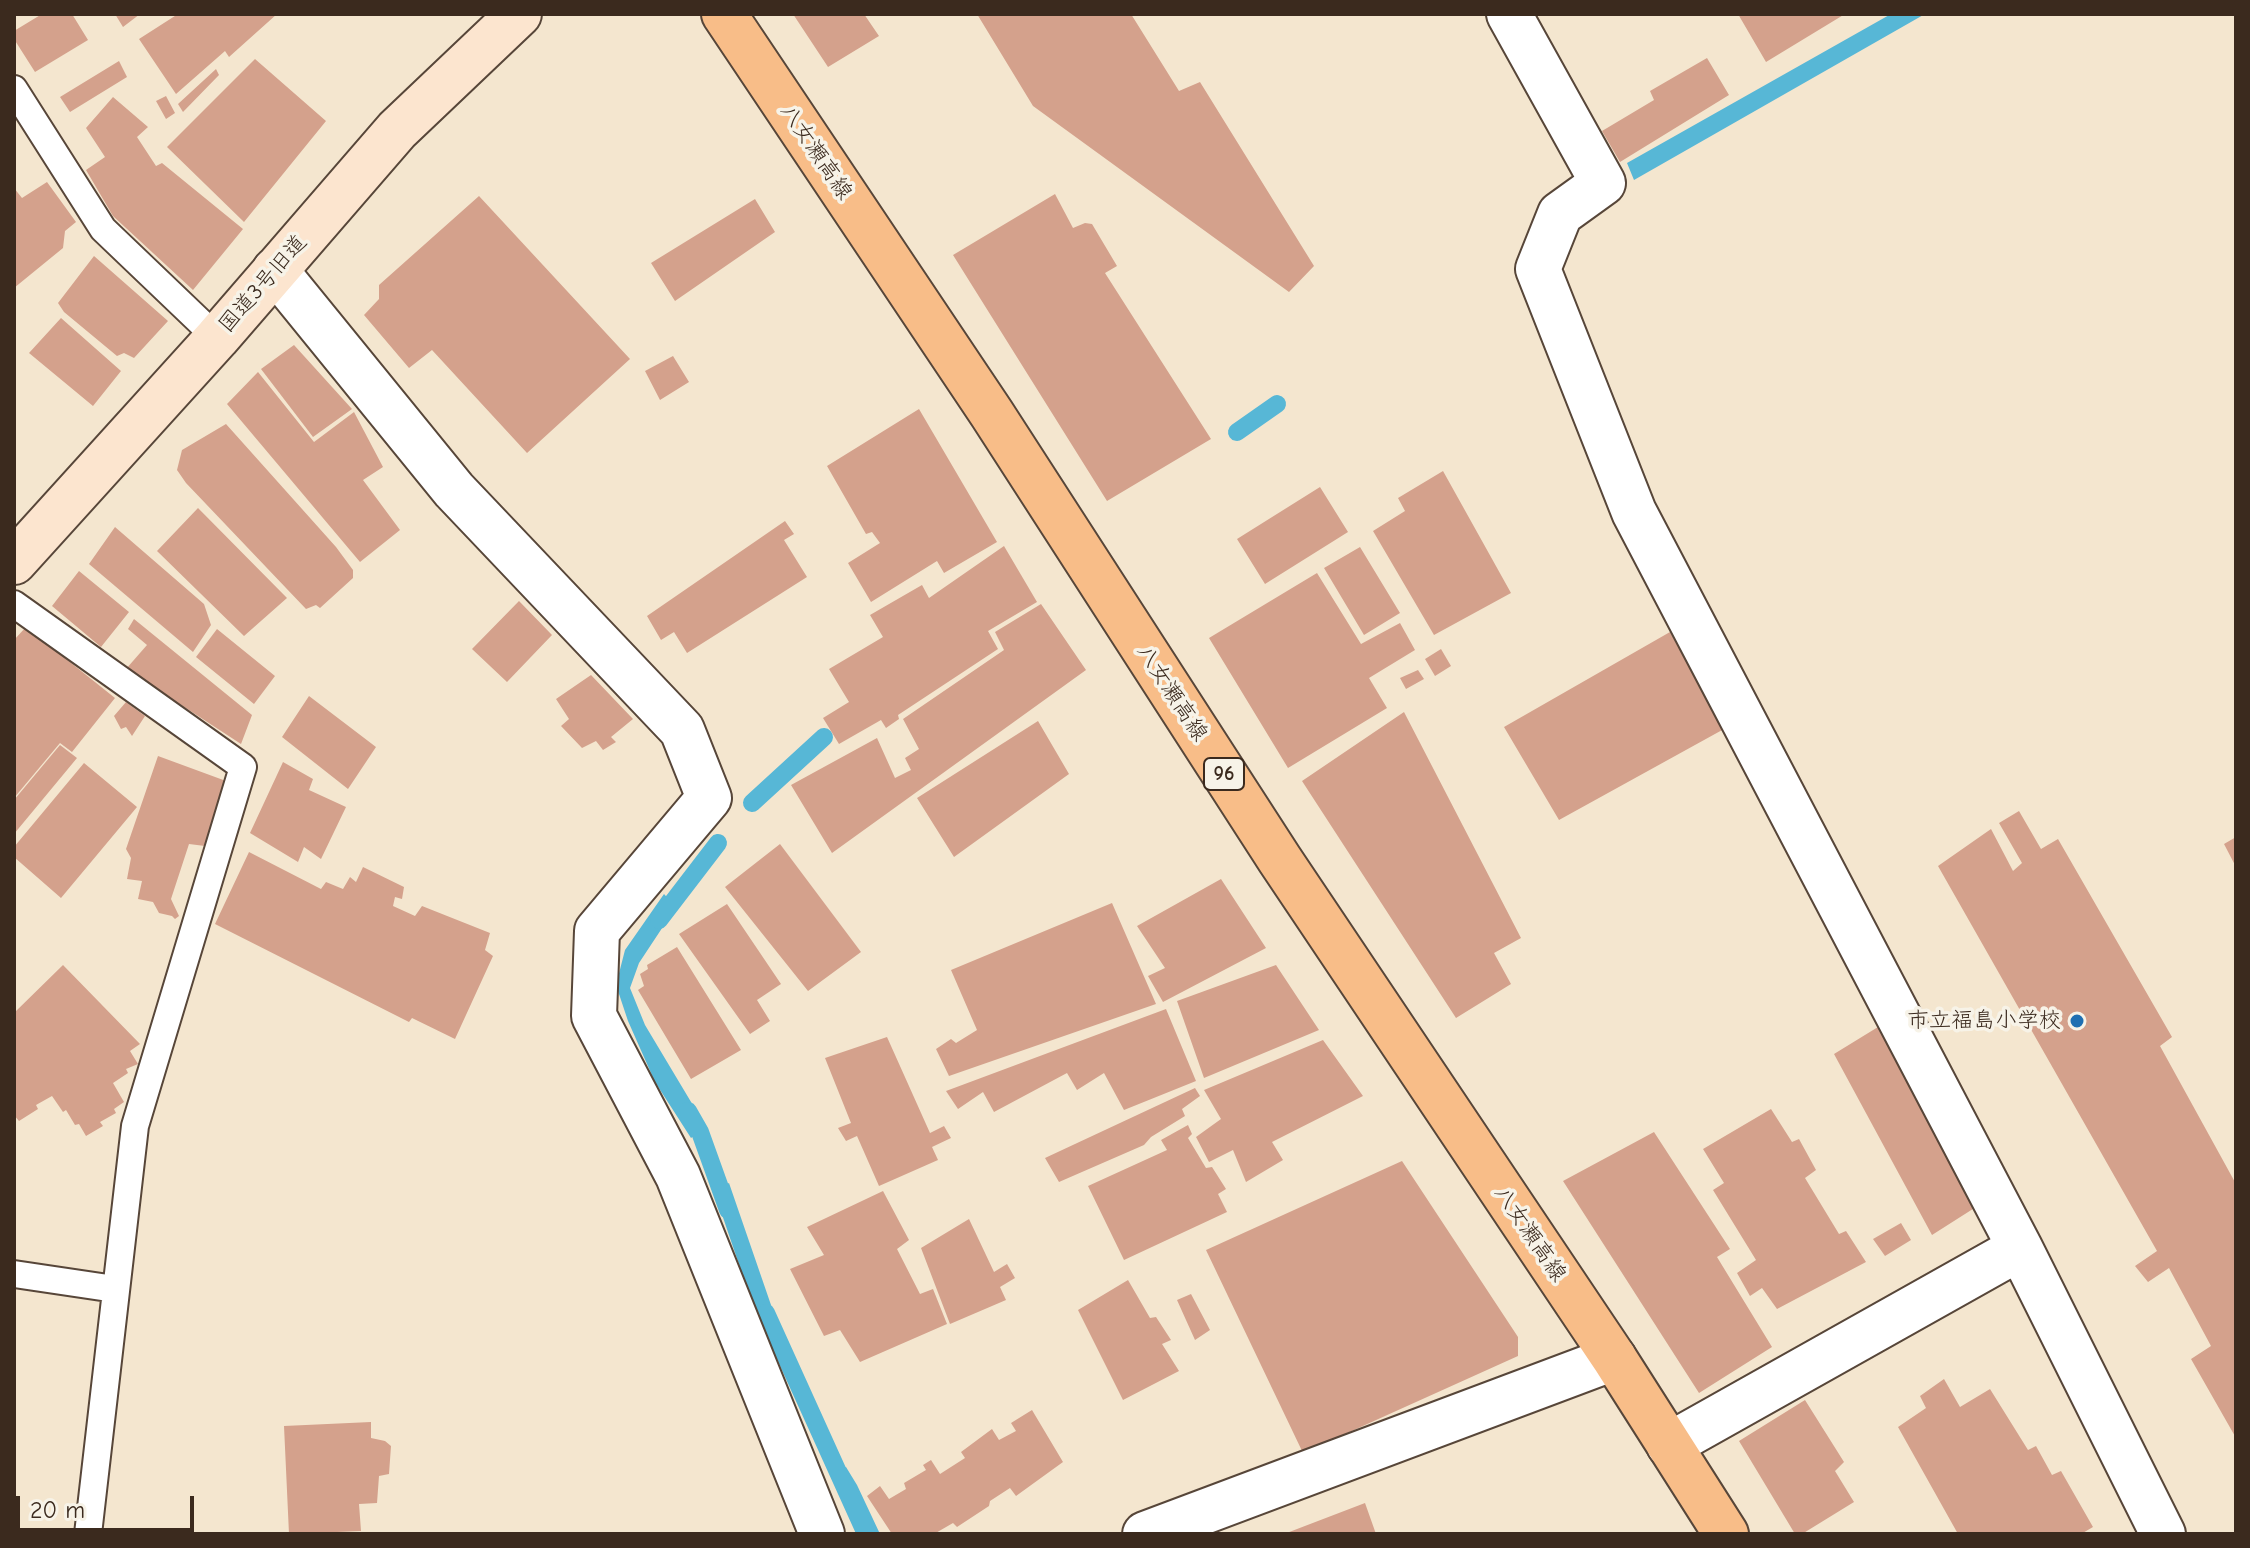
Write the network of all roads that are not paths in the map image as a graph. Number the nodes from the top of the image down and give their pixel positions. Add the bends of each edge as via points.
1 (519, 14) edge
2 (724, 14) edge
3 (1509, 14) edge
4 (14, 89) edge
5 (275, 270) junction
6 (217, 338) junction
7 (14, 562) edge
8 (14, 604) edge
9 (2020, 1248) junction
10 (14, 1274) edge
11 (115, 1289) junction
12 (1614, 1358) junction
13 (1669, 1445) junction
14 (88, 1534) edge
15 (822, 1534) edge
16 (1145, 1534) edge
17 (1726, 1534) edge
18 (2163, 1534) edge

1 - 5 street, 国道3号旧道 via 397,130
2 - 12 main road, 八女瀬高線 / 96
3 - 9 street via 1603,183 1560,214 1538,269 1634,512
4 - 6 lane via 103,229
5 - 6 street, 国道3号旧道
5 - 15 street via 454,490 682,730 709,798 597,931 594,1016 678,1176
6 - 7 street, 国道3号旧道
8 - 11 lane via 243,767 135,1126
9 - 13 street
9 - 18 street
10 - 11 lane
11 - 14 lane
12 - 13 main road, 八女瀬高線 / 96
12 - 16 street
13 - 17 main road, 八女瀬高線 / 96

